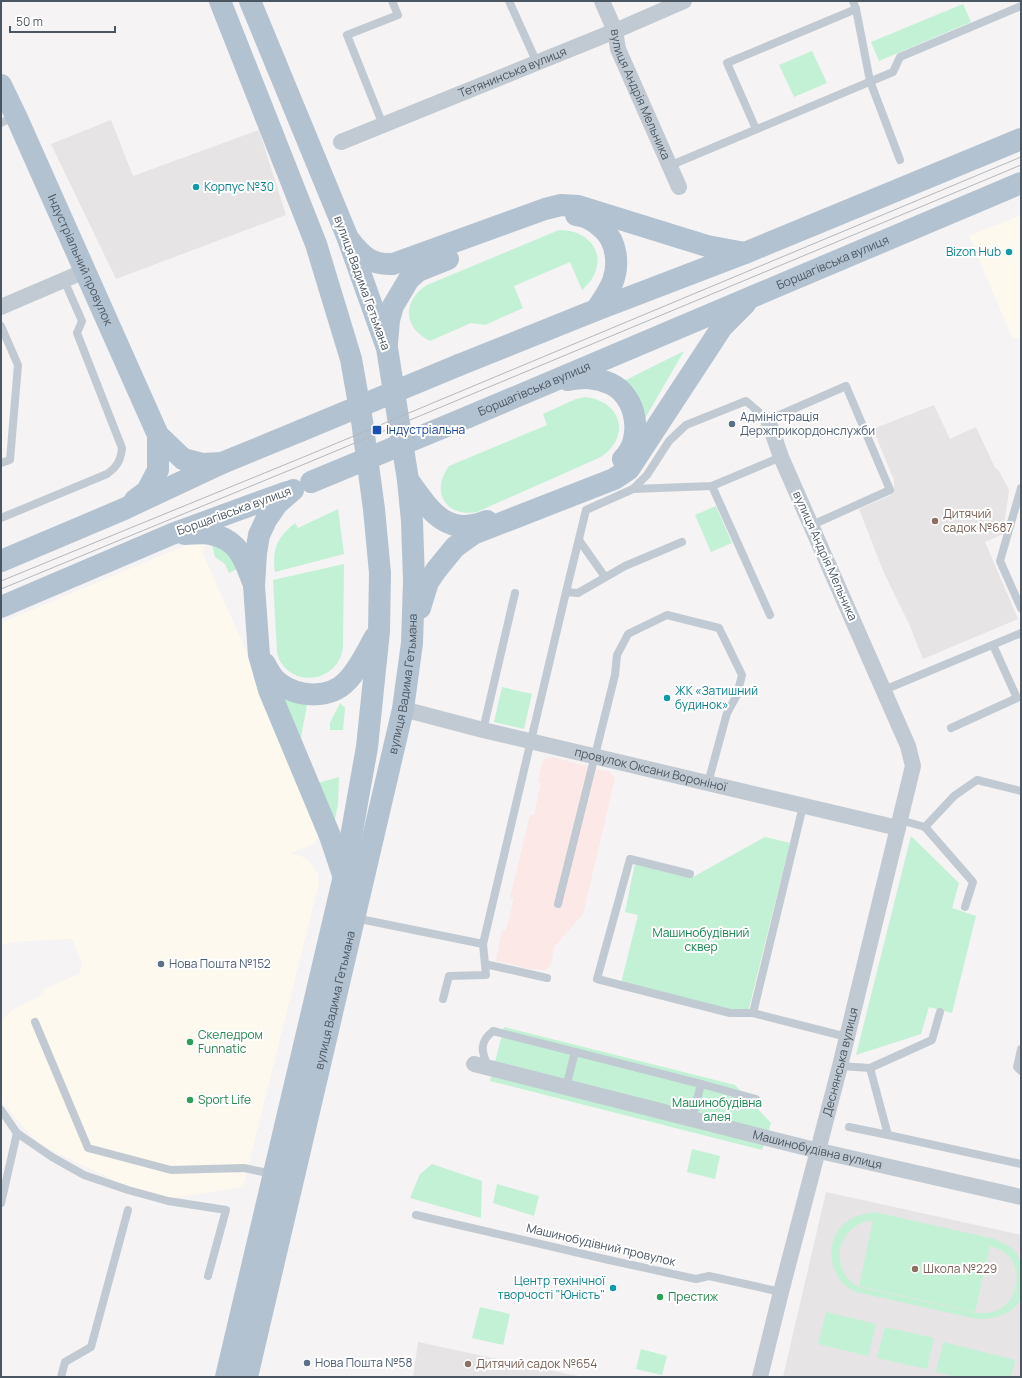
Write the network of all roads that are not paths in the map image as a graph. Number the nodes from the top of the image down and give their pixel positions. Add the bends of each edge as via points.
1 (220, 1) edge
2 (250, 1) edge
3 (392, 1) edge
4 (509, 1) edge
5 (602, 1) edge
6 (684, 1) edge
7 (854, 5) edge
8 (1021, 6) edge
9 (615, 30) junction
10 (537, 62) junction
11 (870, 82) junction
12 (1, 85) edge
13 (9, 119) edge
14 (383, 125) junction
15 (756, 129) junction
16 (1021, 139) edge
17 (341, 142) dead end
18 (900, 160) dead end
19 (669, 166) junction
20 (1021, 183) edge
21 (679, 187) dead end
22 (347, 236) junction
23 (745, 253) junction
24 (85, 271) junction
25 (64, 280) junction
26 (750, 298) junction
27 (1, 307) edge
28 (596, 310) junction
29 (1, 326) edge
30 (387, 348) junction
31 (543, 385) junction
32 (768, 420) junction
33 (158, 435) junction
34 (781, 457) junction
35 (1, 463) edge
36 (222, 463) junction
37 (408, 480) junction
38 (302, 486) junction
39 (712, 486) junction
40 (1021, 488) edge
41 (633, 489) junction
42 (124, 509) junction
43 (1, 518) edge
44 (812, 525) junction
45 (172, 534) junction
46 (579, 540) junction
47 (682, 542) dead end
48 (1, 561) edge
49 (605, 577) junction
50 (254, 586) junction
51 (566, 592) junction
52 (515, 593) dead end
53 (1, 607) edge
54 (1021, 608) edge
55 (770, 615) dead end
56 (379, 630) junction
57 (1021, 633) edge
58 (412, 643) junction
59 (993, 645) junction
60 (259, 655) junction
61 (884, 690) junction
62 (403, 709) junction
63 (951, 728) dead end
64 (483, 730) junction
65 (531, 741) junction
66 (908, 746) joint
67 (594, 756) junction
68 (708, 783) junction
69 (1021, 791) edge
70 (803, 806) junction
71 (899, 824) junction
72 (925, 827) junction
73 (690, 874) dead end
74 (344, 876) junction
75 (558, 904) dead end
76 (965, 907) dead end
77 (354, 918) junction
78 (483, 944) junction
79 (485, 964) junction
80 (547, 978) dead end
81 (443, 999) dead end
82 (940, 1012) dead end
83 (753, 1013) junction
84 (35, 1022) dead end
85 (847, 1037) junction
86 (1021, 1049) edge
87 (575, 1052) junction
88 (481, 1066) joint
89 (840, 1066) junction
90 (870, 1068) junction
91 (1021, 1071) edge
92 (700, 1084) junction
93 (566, 1087) junction
94 (756, 1099) dead end
95 (1, 1110) edge
96 (692, 1118) junction
97 (849, 1127) dead end
98 (17, 1133) junction
99 (888, 1136) junction
100 (818, 1151) junction
101 (1021, 1164) edge
102 (274, 1174) junction
103 (1021, 1197) edge
104 (1, 1203) edge
105 (128, 1210) dead end
106 (416, 1216) dead end
107 (208, 1276) dead end
108 (781, 1292) junction
109 (61, 1377) edge
110 (226, 1377) edge
111 (247, 1377) edge
112 (760, 1377) edge

1 - 56 main road, вулиця Вадима Гетьмана via 316,244 351,359 374,509 380,572
2 - 22 main road, вулиця Вадима Гетьмана
3 - 14 lane via 398,15 347,35
4 - 10 lane
5 - 9 street, вулиця Андрія Мельника
6 - 9 street, Тетянинська вулиця
7 - 11 lane
7 - 15 lane via 727,63
8 - 11 lane via 900,57 893,72
9 - 10 street, Тетянинська вулиця
9 - 19 street, вулиця Андрія Мельника via 618,49
10 - 14 street, Тетянинська вулиця
11 - 15 lane
11 - 18 lane
12 - 13 main road, Індустріальний провулок
13 - 24 main road, Індустріальний провулок
14 - 17 street, Тетянинська вулиця
15 - 19 lane
16 - 23 main road
19 - 21 street, вулиця Андрія Мельника
20 - 26 main road, Борщагівська вулиця
22 - 23 main road via 366,258 383,264 393,264 561,205 578,206 707,246
22 - 30 main road, вулиця Вадима Гетьмана
23 - 28 main road
24 - 25 street
24 - 33 main road, Індустріальний провулок
25 - 27 street
25 - 43 lane via 82,321 77,333 122,448 121,456 119,463 107,474
26 - 31 main road, Борщагівська вулиця
26 - 58 main road via 722,327 629,469 614,479 473,534 455,547 428,582
28 - 30 main road via 613,281 617,267 615,248 608,233 596,222 581,216 565,214 549,218 418,272 409,279 393,306
28 - 36 main road, bridge
29 - 35 lane via 18,365 10,460
30 - 37 main road, вулиця Вадима Гетьмана
31 - 37 main road via 580,378 596,378 612,384 624,395 633,409 636,425 634,441 626,456 615,467 477,525 453,525 436,516
31 - 38 main road, Борщагівська вулиця, bridge
32 - 34 street, вулиця Андрія Мельника
32 - 41 lane via 746,401 686,425 669,442 647,475
32 - 44 lane via 846,386 890,490
33 - 36 main road, Індустріальний провулок via 183,459 202,464
33 - 42 main road, Індустріальний провулок via 158,470 147,491
34 - 39 lane
34 - 44 street, вулиця Андрія Мельника
36 - 42 main road
37 - 58 main road, вулиця Вадима Гетьмана via 414,581
38 - 45 main road, Борщагівська вулиця
38 - 50 main road via 277,504 266,520 259,535
39 - 41 lane
39 - 55 lane
40 - 54 lane via 1000,561
41 - 46 lane via 586,510
42 - 48 main road
44 - 61 street, вулиця Андрія Мельника
45 - 50 main road via 209,533 232,543 246,562
45 - 53 main road, Борщагівська вулиця
46 - 49 lane
46 - 51 lane
47 - 49 lane
49 - 51 lane via 578,593
50 - 60 main road
51 - 65 lane
52 - 64 lane
56 - 60 main road via 347,682 332,692 321,695 295,692 279,683
56 - 74 main road, вулиця Вадима Гетьмана via 367,747
57 - 59 lane
58 - 62 main road, вулиця Вадима Гетьмана
59 - 61 lane
59 - 63 lane via 1017,698
60 - 74 main road via 269,690
61 - 66 street, вулиця Андрія Мельника
62 - 64 street, провулок Оксани Вороніної
62 - 77 main road, вулиця Вадима Гетьмана
64 - 65 street, провулок Оксани Вороніної
65 - 67 street, провулок Оксани Вороніної
65 - 78 lane
66 - 71 street, Деснянська вулиця via 913,766
67 - 68 street, провулок Оксани Вороніної
67 - 68 lane via 615,676 617,655 628,634 667,615 719,628 742,675 737,695 727,713
67 - 75 lane
68 - 70 street, провулок Оксани Вороніної
69 - 72 lane via 977,780 954,796
70 - 71 street, провулок Оксани Вороніної
70 - 83 lane
71 - 72 lane
71 - 85 street, Деснянська вулиця
72 - 76 lane via 973,882
73 - 83 lane via 630,859 598,978 730,1013
74 - 102 main road, вулиця Вадима Гетьмана
77 - 78 lane
77 - 111 main road, вулиця Вадима Гетьмана
78 - 79 lane
79 - 80 lane
79 - 81 lane via 486,975 449,976
82 - 90 lane via 932,1040
83 - 85 lane
84 - 102 lane via 88,1148 171,1170 244,1168
85 - 89 street, Деснянська вулиця
86 - 91 lane via 1017,1067
87 - 88 lane via 493,1031 485,1037
87 - 92 lane
87 - 93 lane
88 - 93 street, Машинобудівна вулиця
89 - 90 lane
89 - 100 street, Деснянська вулиця
90 - 99 lane
92 - 94 lane
92 - 96 lane
93 - 96 street, Машинобудівна вулиця
95 - 98 lane
96 - 100 street, Машинобудівна вулиця
97 - 99 lane
98 - 104 lane
98 - 107 lane via 84,1175 168,1201 226,1210
99 - 101 lane
100 - 103 street, Машинобудівна вулиця
100 - 108 street, Деснянська вулиця
102 - 110 main road, вулиця Вадима Гетьмана
105 - 109 lane via 91,1347 65,1362
106 - 108 lane, Машинобудівний провулок via 681,1276 696,1279 709,1276
108 - 112 street, Деснянська вулиця

